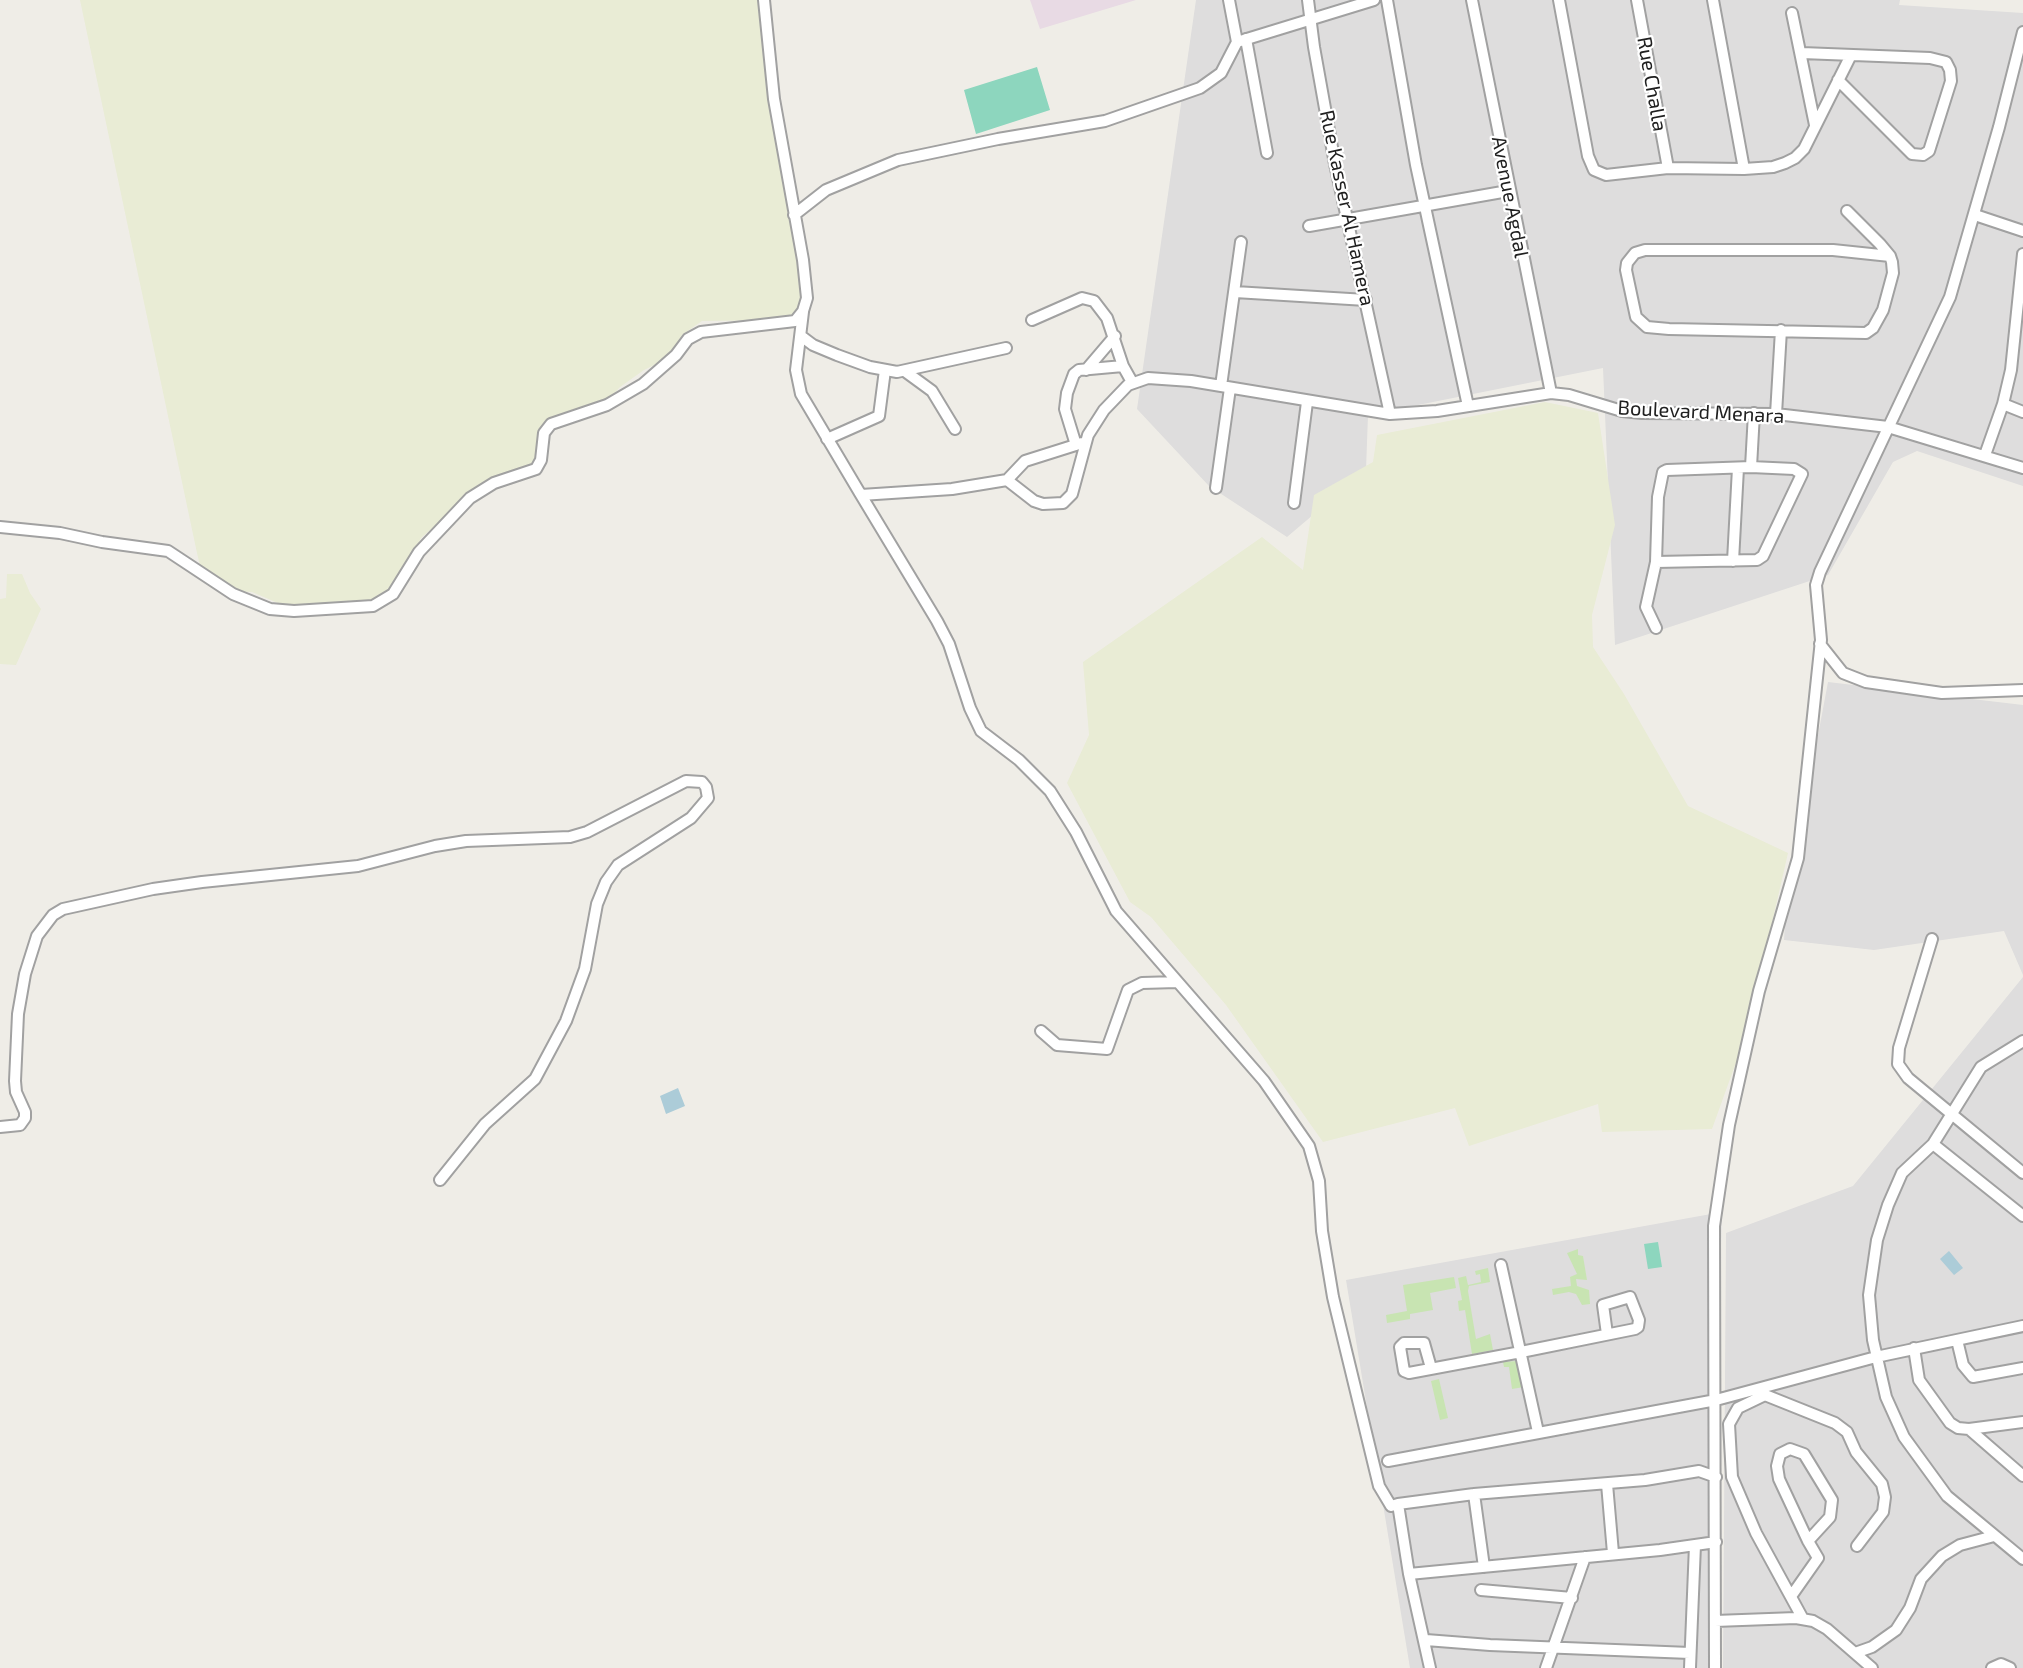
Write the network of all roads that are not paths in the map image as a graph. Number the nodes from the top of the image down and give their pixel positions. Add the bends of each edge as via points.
1 (764, 0) edge
2 (1229, 0) edge
3 (1308, 0) edge
4 (1374, 0) edge
5 (1387, 0) edge
6 (1472, 0) edge
7 (1559, 0) edge
8 (1637, 0) edge
9 (1713, 0) edge
10 (1792, 13) dead end
11 (1309, 18) junction
12 (2022, 38) edge
13 (1242, 40) junction
14 (1802, 53) junction
15 (1851, 55) junction
16 (1838, 80) junction
17 (1815, 125) junction
18 (1267, 153) dead end
19 (1668, 168) junction
20 (1744, 169) junction
21 (1508, 191) junction
22 (1425, 206) junction
23 (1847, 211) dead end
24 (794, 215) junction
25 (1975, 215) junction
26 (1348, 219) junction
27 (1309, 226) dead end
28 (2023, 231) edge
29 (1241, 242) dead end
30 (2023, 254) edge
31 (1890, 256) junction
32 (2023, 260) edge
33 (1235, 292) junction
34 (1366, 300) junction
35 (803, 311) junction
36 (1032, 320) dead end
37 (1781, 330) junction
38 (2020, 333) edge
39 (801, 336) junction
40 (1115, 336) junction
41 (1006, 348) dead end
42 (1123, 366) junction
43 (885, 370) junction
44 (1086, 370) junction
45 (906, 372) junction
46 (1132, 382) junction
47 (1226, 387) junction
48 (1551, 393) junction
49 (1307, 402) junction
50 (2003, 404) junction
51 (1468, 406) junction
52 (2023, 412) edge
53 (1754, 413) junction
54 (1390, 414) junction
55 (1776, 414) junction
56 (1888, 427) junction
57 (955, 429) dead end
58 (827, 439) junction
59 (1081, 444) junction
60 (1985, 456) junction
61 (1751, 467) junction
62 (1738, 468) junction
63 (2023, 468) edge
64 (1006, 480) junction
65 (1216, 488) dead end
66 (861, 495) junction
67 (1294, 503) dead end
68 (0, 527) edge
69 (1733, 561) junction
70 (1656, 562) junction
71 (1656, 628) dead end
72 (1820, 645) junction
73 (2023, 690) edge
74 (1932, 939) dead end
75 (1177, 982) junction
76 (1041, 1031) dead end
77 (2023, 1041) edge
78 (1951, 1115) junction
79 (0, 1127) edge
80 (1933, 1144) junction
81 (2023, 1173) edge
82 (440, 1180) dead end
83 (2023, 1216) edge
84 (1501, 1265) dead end
85 (2023, 1326) edge
86 (1607, 1334) dead end
87 (1958, 1340) junction
88 (1914, 1348) junction
89 (1521, 1352) junction
90 (1876, 1357) junction
91 (1431, 1368) dead end
92 (2023, 1368) edge
93 (1716, 1400) junction
94 (2023, 1422) edge
95 (1969, 1430) junction
96 (1538, 1432) junction
97 (1388, 1461) dead end
98 (2023, 1476) edge
99 (1716, 1477) junction
100 (1607, 1484) junction
101 (1474, 1494) junction
102 (1398, 1504) junction
103 (1994, 1536) junction
104 (1808, 1541) junction
105 (1716, 1542) junction
106 (1695, 1545) junction
107 (1857, 1546) dead end
108 (1613, 1553) junction
109 (1585, 1557) junction
110 (2023, 1559) edge
111 (1484, 1567) junction
112 (1409, 1574) junction
113 (1481, 1590) dead end
114 (1792, 1595) junction
115 (1572, 1598) junction
116 (1803, 1619) junction
117 (1715, 1621) junction
118 (1426, 1640) junction
119 (1554, 1647) junction
120 (1690, 1653) junction
121 (1855, 1653) junction
122 (1430, 1668) edge
123 (1546, 1668) edge
124 (1690, 1668) edge
125 (1715, 1668) edge
126 (1872, 1668) edge
127 (1992, 1668) edge
128 (2010, 1668) edge

1 - 24 street via 774,99
2 - 13 street
3 - 11 street, Rue Kasser Al Hamera
4 - 11 street
5 - 22 street
6 - 21 street, Avenue Agdal
7 - 19 street via 1591,166 1599,174 1617,176
8 - 19 street, Rue Challa
9 - 20 street
10 - 14 street
11 - 13 street
11 - 26 street, Rue Kasser Al Hamera
12 - 25 street
13 - 18 street
13 - 24 street via 1221,73 1200,88 1105,120 898,160 826,190
14 - 15 street
14 - 17 street
15 - 16 street
15 - 16 street via 1930,58 1942,60 1948,66 1951,81 1929,151 1923,156 1912,154
16 - 17 street
17 - 20 street via 1795,158 1773,167
19 - 20 street
21 - 22 street
21 - 48 street, Avenue Agdal
22 - 26 street
22 - 51 street
23 - 31 street
24 - 35 street via 807,298
25 - 28 street
25 - 56 street via 1950,297
26 - 27 street
26 - 34 street, Rue Kasser Al Hamera
29 - 33 street
30 - 32 street
31 - 37 street via 1893,273 1887,296 1870,331 1859,334
31 - 37 street via 1833,250 1645,250 1635,253 1627,263 1636,317 1647,327
32 - 38 street
33 - 34 street
33 - 47 street
34 - 54 street, Rue Kasser Al Hamera
35 - 39 street
35 - 68 street via 795,321 695,335 643,384 607,405 551,424 543,436 541,460 536,469 494,483 470,498 420,552 393,594 373,606 270,609 233,594 168,551
36 - 40 street via 1088,298 1101,309
37 - 55 street
38 - 50 street
39 - 43 street via 837,355
39 - 58 street via 797,382
40 - 42 street
40 - 44 street
41 - 45 street
42 - 44 street
42 - 46 street
43 - 45 street
43 - 58 street via 879,416
44 - 59 street via 1074,374 1066,393 1065,414
45 - 57 street via 932,391
46 - 47 street, Boulevard Menara via 1162,378
46 - 59 street via 1104,410
47 - 49 street, Boulevard Menara
47 - 65 street
48 - 51 street, Boulevard Menara
48 - 53 street, Boulevard Menara via 1622,411
49 - 54 street, Boulevard Menara
49 - 67 street
50 - 52 street
50 - 60 street
51 - 54 street, Boulevard Menara
53 - 55 street, Boulevard Menara
53 - 61 street
55 - 56 street, Boulevard Menara
56 - 60 street, Boulevard Menara
56 - 72 street via 1820,572 1815,597
58 - 66 street
59 - 64 street via 1025,461
59 - 64 street via 1074,488 1063,503 1034,501
60 - 63 street, Boulevard Menara
61 - 62 street
61 - 69 street via 1794,469 1802,477 1763,556 1754,561
62 - 69 street
62 - 70 street via 1663,472 1658,497
64 - 66 street via 952,489
66 - 75 street via 949,644 981,730 1050,791 1076,832 1116,911
69 - 70 street
70 - 71 street via 1646,607
72 - 73 street via 1843,674 1866,682 1942,693
72 - 93 street via 1798,858 1759,991 1723,1156 1713,1261
74 - 78 street via 1897,1059 1904,1074
75 - 76 street via 1142,983 1128,990 1107,1049 1057,1045
75 - 102 street via 1264,1081 1309,1146 1318,1174 1324,1251 1333,1298 1363,1425 1382,1492 1391,1506
77 - 78 street via 1981,1067
78 - 80 street
78 - 81 street
79 - 82 street via 20,1125 25,1118 15,1081 18,1014 25,974 38,936 53,915 63,909 173,886 358,866 435,846 570,837 598,827 686,781 702,782 708,798 691,818 618,865 606,882 597,904 585,969 566,1021 535,1079 485,1124
80 - 83 street
80 - 90 street via 1902,1173 1877,1240 1869,1295
84 - 89 street
85 - 87 street
86 - 89 street
87 - 88 street
87 - 92 street via 1963,1365 1973,1377
88 - 90 street
88 - 95 street via 1919,1380 1950,1423
89 - 91 street
89 - 96 street
90 - 93 street
90 - 103 street via 1886,1398 1913,1451 1947,1496
93 - 96 street
93 - 99 street
94 - 95 street
95 - 98 street
96 - 97 street
99 - 100 street via 1699,1471
99 - 105 street
100 - 101 street
100 - 108 street
101 - 102 street
101 - 111 street
102 - 112 street
103 - 110 street
103 - 121 street via 1960,1545 1942,1556 1921,1579 1896,1630 1872,1647
104 - 104 street via 1777,1472 1780,1454 1790,1449 1804,1454 1832,1500 1830,1517
104 - 114 street via 1818,1558
105 - 106 street
105 - 117 street
106 - 108 street
106 - 120 street
107 - 114 street via 1883,1512 1885,1497 1882,1485 1847,1432 1765,1395 1738,1408 1729,1424 1732,1477 1756,1533
108 - 109 street
109 - 111 street
109 - 115 street
111 - 112 street
112 - 118 street
113 - 115 street
114 - 116 street
115 - 119 street
116 - 117 street
116 - 121 street via 1820,1625
117 - 125 street
118 - 119 street
118 - 122 street
119 - 120 street
119 - 123 street
120 - 124 street
121 - 126 street
127 - 128 street via 2001,1664

